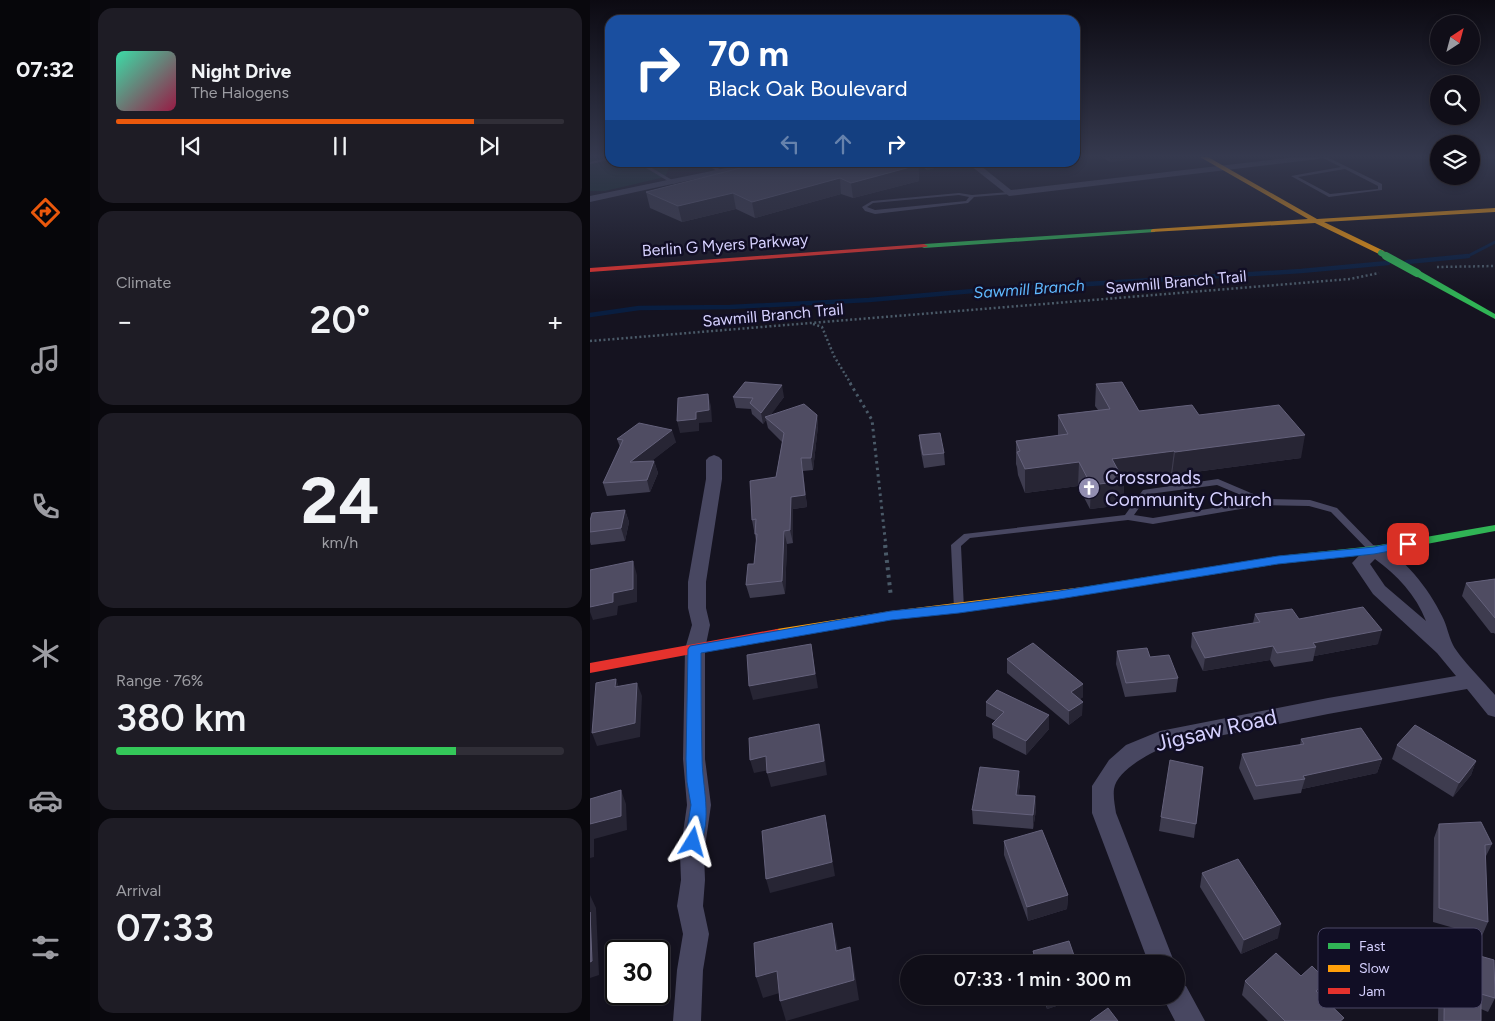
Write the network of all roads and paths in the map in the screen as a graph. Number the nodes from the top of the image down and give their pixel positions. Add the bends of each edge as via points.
1 (868, 205) edge
2 (944, 205) edge
3 (1286, 205) edge
4 (1495, 210) edge
5 (1316, 221) junction
6 (892, 248) junction
7 (590, 258) edge
8 (1495, 266) edge
9 (1429, 268) dead end
10 (590, 270) edge
11 (1384, 272) dead end
12 (1495, 317) edge
13 (810, 323) dead end
14 (590, 341) edge
15 (714, 460) dead end
16 (1264, 502) junction
17 (1128, 517) junction
18 (1495, 528) edge
19 (1374, 550) junction
20 (959, 609) junction
21 (891, 615) junction
22 (1444, 648) junction
23 (695, 649) junction
24 (590, 668) edge
25 (1472, 681) junction
26 (1495, 709) edge
27 (1159, 955) edge
28 (1181, 1005) edge
29 (687, 1021) edge
30 (1191, 1021) edge

1 - 2 lane via 864,207 867,210 876,212
3 - 5 main road
4 - 5 main road, Berlin G Myers Parkway
5 - 6 main road, Berlin G Myers Parkway
5 - 12 main road, bridge via 1381,253
6 - 7 main road, Berlin G Myers Parkway via 801,248
6 - 10 main road, Berlin G Myers Parkway
8 - 9 path
11 - 14 path, Sawmill Branch Trail via 1350,279
13 - 21 path via 822,327 834,356 872,420
15 - 23 street via 697,582 701,625
16 - 17 lane via 1154,521
16 - 17 lane via 1218,482 1146,492
16 - 19 lane via 1310,503 1334,510
17 - 20 lane via 967,536 956,545
18 - 19 main road
19 - 20 main road via 1278,560
19 - 22 street via 1396,564 1428,604 1438,623
19 - 22 street via 1361,563 1379,590
20 - 21 main road
21 - 23 main road
22 - 25 street
23 - 24 main road
23 - 29 street via 694,759 699,805 693,838 690,906 696,934
25 - 26 street
25 - 27 street, Jigsaw Road via 1169,737 1134,751 1103,786 1104,813
28 - 30 street

